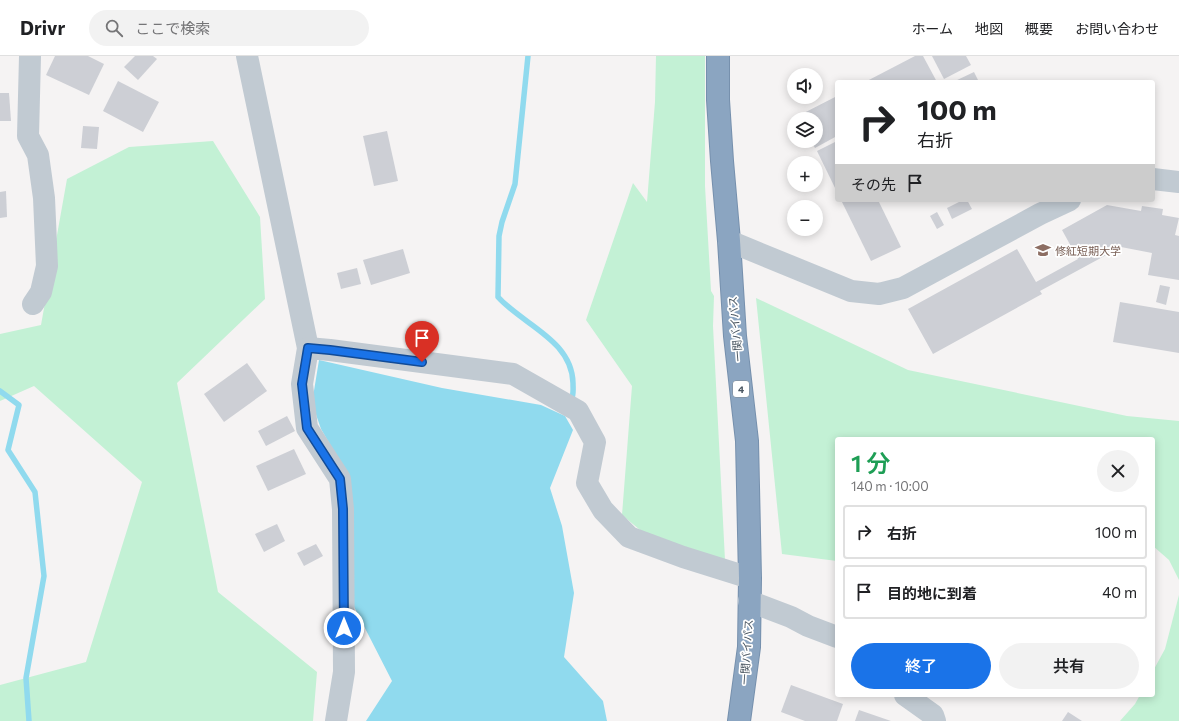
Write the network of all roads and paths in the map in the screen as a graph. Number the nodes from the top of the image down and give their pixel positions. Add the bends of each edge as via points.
1 (30, 56) edge
2 (247, 56) edge
3 (718, 56) edge
4 (1155, 179) edge
5 (1179, 182) edge
6 (1066, 202) edge
7 (729, 241) junction
8 (33, 304) dead end
9 (308, 348) junction
10 (750, 578) junction
11 (749, 601) junction
12 (835, 636) edge
13 (908, 697) edge
14 (336, 721) edge
15 (739, 721) edge
16 (935, 721) edge

1 - 8 street via 28,136 38,155 44,198 47,266 41,292
2 - 9 street
3 - 7 highway, 一関バイパス / 4 via 718,100
4 - 5 street
6 - 7 street via 903,288 879,294 851,290
7 - 10 highway, 一関バイパス / 4 via 735,336 747,441
9 - 10 street via 514,374 578,411 595,442 587,483 603,510 628,537
9 - 14 street via 302,384 307,428 340,479 343,509 344,672
10 - 11 highway, 一関バイパス / 4
11 - 12 street
11 - 15 highway, 一関バイパス / 4 via 749,647
13 - 16 street via 933,715

